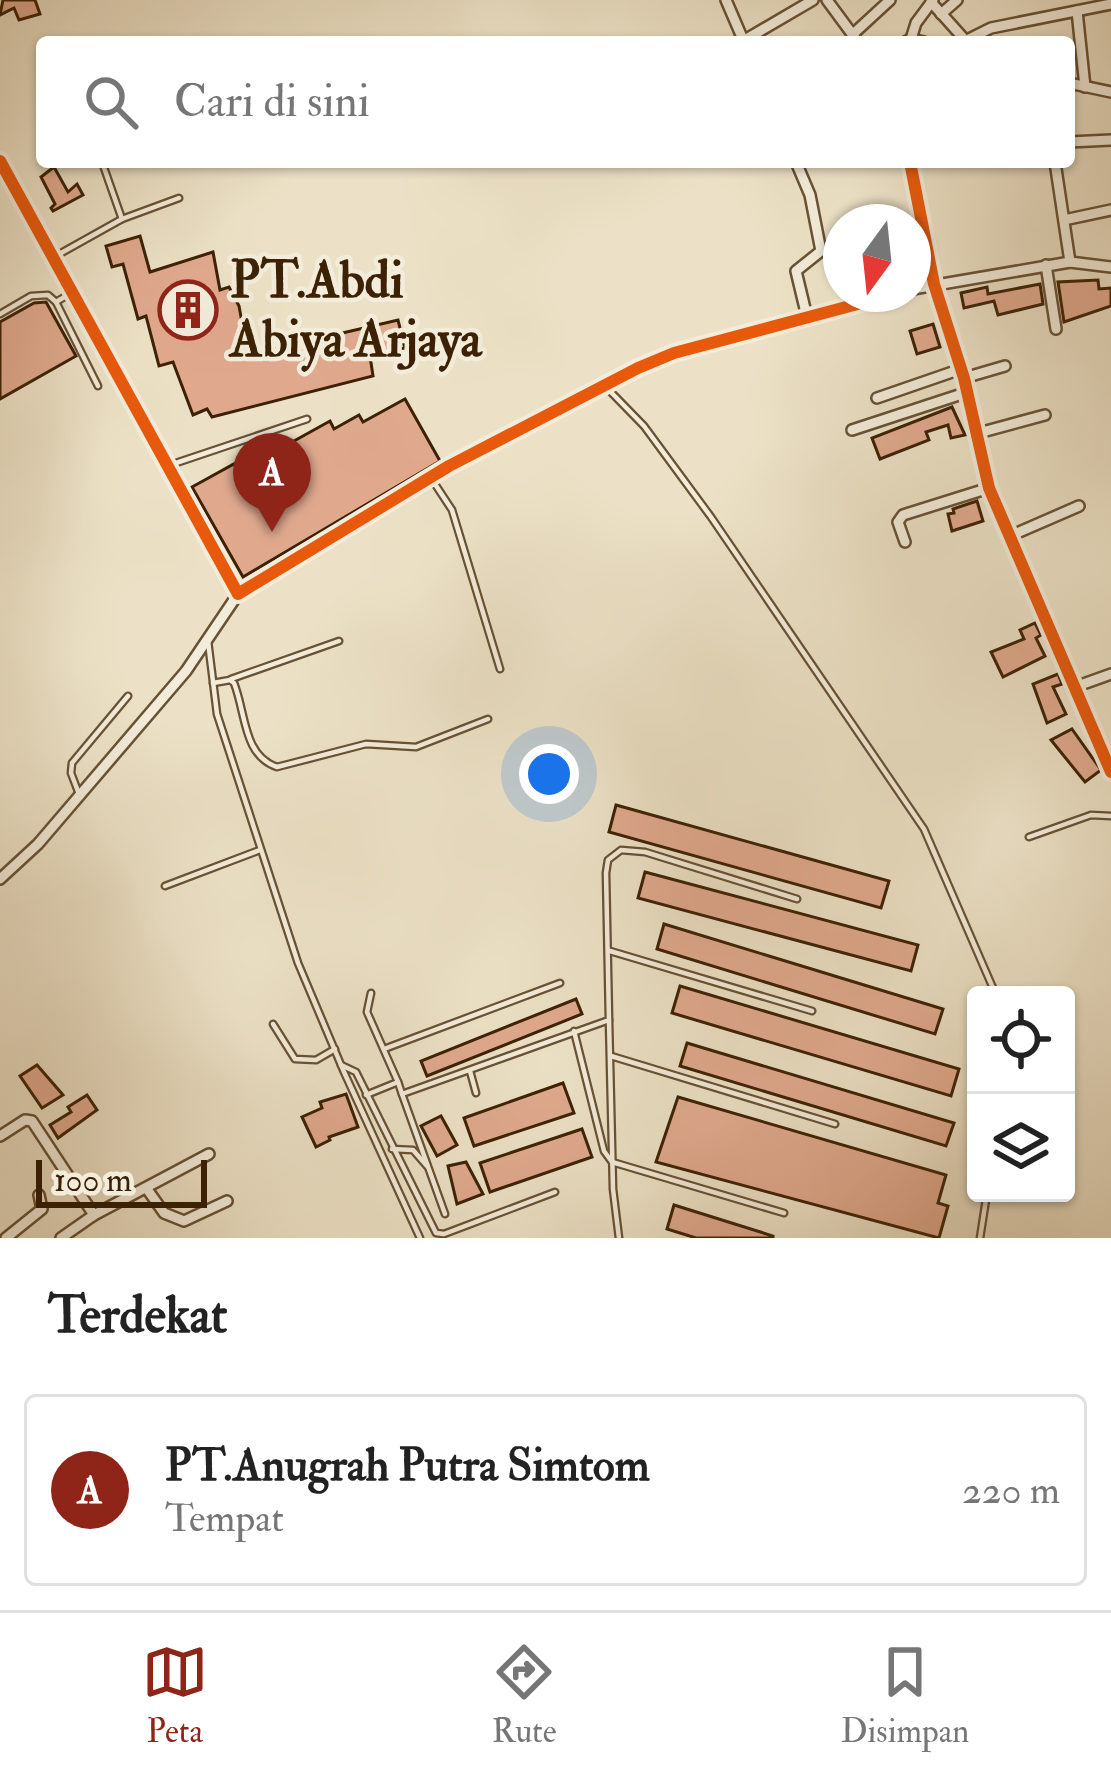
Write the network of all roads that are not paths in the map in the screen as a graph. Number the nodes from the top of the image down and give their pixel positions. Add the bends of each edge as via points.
1 (726, 0) edge
2 (812, 0) edge
3 (827, 0) edge
4 (890, 0) edge
5 (957, 0) edge
6 (1046, 0) edge
7 (932, 1) edge
8 (1111, 4) edge
9 (1077, 10) junction
10 (941, 14) junction
11 (1052, 16) junction
12 (741, 36) edge
13 (754, 36) edge
14 (854, 36) edge
15 (857, 36) edge
16 (910, 36) edge
17 (960, 36) edge
18 (974, 36) edge
19 (1075, 84) edge
20 (1085, 87) junction
21 (1111, 92) edge
22 (1111, 140) edge
23 (1075, 142) edge
24 (0, 161) edge
25 (104, 168) edge
26 (798, 168) edge
27 (911, 168) edge
28 (1055, 168) edge
29 (179, 198) dead end
30 (918, 204) edge
31 (1111, 211) edge
32 (122, 219) junction
33 (1064, 220) junction
34 (51, 258) junction
35 (1070, 262) junction
36 (1046, 265) junction
37 (1111, 266) edge
38 (931, 270) edge
39 (934, 284) junction
40 (931, 285) edge
41 (71, 293) junction
42 (56, 302) junction
43 (823, 310) edge
44 (0, 314) edge
45 (807, 316) junction
46 (1056, 328) dead end
47 (1006, 366) dead end
48 (963, 374) junction
49 (98, 386) dead end
50 (605, 386) junction
51 (968, 392) junction
52 (878, 398) dead end
53 (1045, 415) dead end
54 (307, 419) dead end
55 (852, 430) dead end
56 (976, 434) junction
57 (168, 465) junction
58 (430, 478) junction
59 (989, 488) junction
60 (1079, 506) dead end
61 (1010, 536) junction
62 (905, 542) dead end
63 (238, 594) junction
64 (208, 641) junction
65 (339, 641) dead end
66 (500, 669) dead end
67 (1111, 674) edge
68 (230, 680) junction
69 (212, 683) junction
70 (1072, 688) junction
71 (128, 696) dead end
72 (488, 719) dead end
73 (1111, 772) edge
74 (79, 796) junction
75 (1111, 816) edge
76 (1029, 837) dead end
77 (260, 850) junction
78 (0, 879) edge
79 (165, 886) dead end
80 (797, 899) dead end
81 (609, 950) junction
82 (560, 982) dead end
83 (992, 986) edge
84 (371, 993) dead end
85 (812, 1012) dead end
86 (609, 1020) junction
87 (273, 1024) dead end
88 (574, 1031) junction
89 (336, 1048) junction
90 (384, 1049) junction
91 (611, 1056) junction
92 (341, 1065) junction
93 (470, 1071) junction
94 (398, 1082) junction
95 (476, 1093) dead end
96 (402, 1094) junction
97 (366, 1095) junction
98 (835, 1124) dead end
99 (0, 1136) edge
100 (392, 1149) junction
101 (208, 1154) dead end
102 (612, 1162) junction
103 (430, 1170) junction
104 (147, 1189) junction
105 (555, 1192) dead end
106 (38, 1195) dead end
107 (227, 1201) dead end
108 (986, 1202) edge
109 (784, 1213) dead end
110 (445, 1214) dead end
111 (94, 1215) junction
112 (444, 1236) edge
113 (6, 1238) edge
114 (61, 1238) edge
115 (420, 1238) edge
116 (619, 1238) edge
117 (980, 1238) edge

1 - 12 street
2 - 13 street
3 - 14 street
4 - 15 street
5 - 10 street
6 - 11 street
7 - 10 street
7 - 16 street
8 - 9 street
9 - 11 street
9 - 20 street
10 - 17 street
11 - 18 street
19 - 20 street
20 - 21 street
22 - 23 street
24 - 34 street
25 - 32 lane
26 - 45 street via 821,251 796,272
27 - 30 street
28 - 33 street
29 - 32 lane
31 - 33 street
32 - 34 lane
33 - 35 street
34 - 41 street
35 - 36 street
35 - 37 street
36 - 39 street
36 - 46 street
38 - 39 street
39 - 40 street
39 - 48 street
41 - 42 lane
41 - 57 street
42 - 44 lane via 32,296
42 - 49 lane
43 - 45 street
45 - 50 street via 674,353
47 - 48 street
48 - 51 street
48 - 52 street
50 - 58 street
50 - 83 lane via 711,517 924,830
51 - 55 street
51 - 56 street
53 - 56 street
54 - 57 lane
56 - 59 street
57 - 63 street
58 - 63 street
58 - 66 lane via 452,510
59 - 61 street
59 - 62 street via 902,515
60 - 61 street
61 - 70 street
63 - 64 street
64 - 69 lane
64 - 74 street
65 - 68 lane
67 - 70 street
68 - 69 lane
68 - 72 lane via 254,751 277,766 366,744 416,747
69 - 77 lane
70 - 73 street
71 - 74 lane via 72,763
74 - 78 street
75 - 76 lane
77 - 79 lane
77 - 89 lane
80 - 81 lane via 621,850 606,873
81 - 85 lane
81 - 86 lane
82 - 90 lane
84 - 90 lane via 367,1012
86 - 88 lane
86 - 91 lane
87 - 89 lane via 295,1059 316,1060
88 - 93 lane
88 - 102 lane
89 - 92 lane
90 - 94 lane
91 - 98 lane
91 - 102 lane
92 - 97 lane via 355,1069
92 - 115 lane
93 - 95 lane
93 - 96 lane
94 - 96 lane
94 - 97 lane
96 - 103 lane
97 - 100 lane
99 - 111 street via 32,1121
100 - 103 lane via 413,1150
100 - 112 lane via 431,1228
101 - 104 street
102 - 109 lane
102 - 116 lane
103 - 110 lane
104 - 107 street via 160,1210 180,1220
104 - 111 street
105 - 112 lane
106 - 113 street via 42,1209
108 - 117 lane
111 - 114 street

